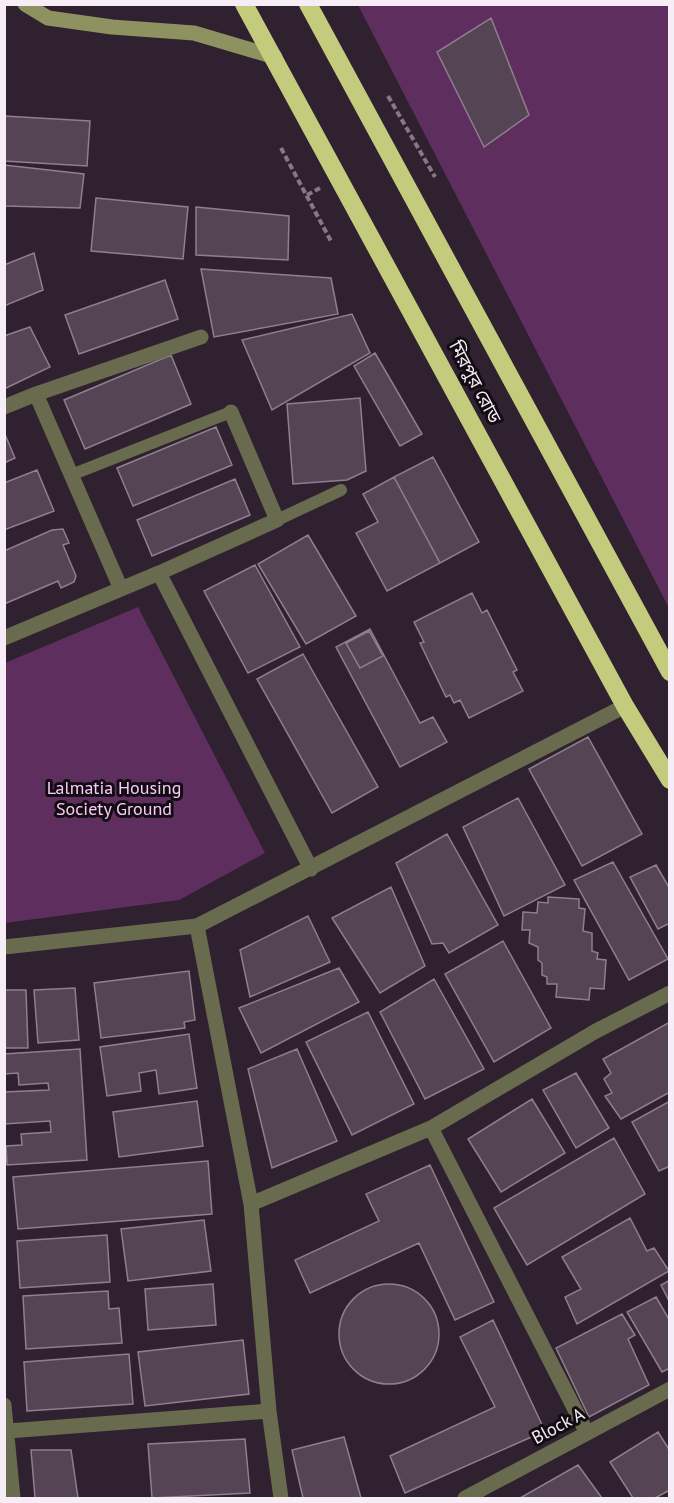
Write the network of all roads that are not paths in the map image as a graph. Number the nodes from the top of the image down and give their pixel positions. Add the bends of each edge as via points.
1 (25, 4) edge
2 (244, 4) edge
3 (308, 4) edge
4 (275, 57) junction
5 (201, 337) dead end
6 (36, 394) junction
7 (4, 407) edge
8 (231, 412) joint
9 (70, 475) junction
10 (341, 490) dead end
11 (277, 520) junction
12 (159, 573) junction
13 (121, 589) junction
14 (4, 638) edge
15 (669, 672) edge
16 (625, 706) junction
17 (669, 780) edge
18 (311, 869) junction
19 (197, 926) junction
20 (4, 946) edge
21 (669, 993) edge
22 (431, 1128) junction
23 (251, 1204) junction
24 (669, 1389) edge
25 (4, 1405) edge
26 (269, 1411) junction
27 (8, 1431) junction
28 (587, 1433) junction
29 (13, 1498) edge
30 (281, 1498) edge
31 (465, 1498) edge

1 - 4 main road via 48,18 194,33
2 - 4 highway, মিরপুর রোড
3 - 15 highway, মিরপুর রোড
4 - 16 highway, মিরপুর রোড
5 - 6 street
6 - 7 street
6 - 9 street
8 - 9 lane
8 - 11 street
9 - 13 street
10 - 11 lane
11 - 12 street
12 - 13 street
12 - 18 street
13 - 14 street
16 - 17 highway, মিরপুর রোড
16 - 18 street
18 - 19 street
19 - 20 street
19 - 23 street
21 - 22 street
22 - 23 street
22 - 28 street
23 - 26 street
24 - 28 street, Block A
25 - 27 street
26 - 27 street
26 - 30 street
27 - 29 street
28 - 31 street, Block A

